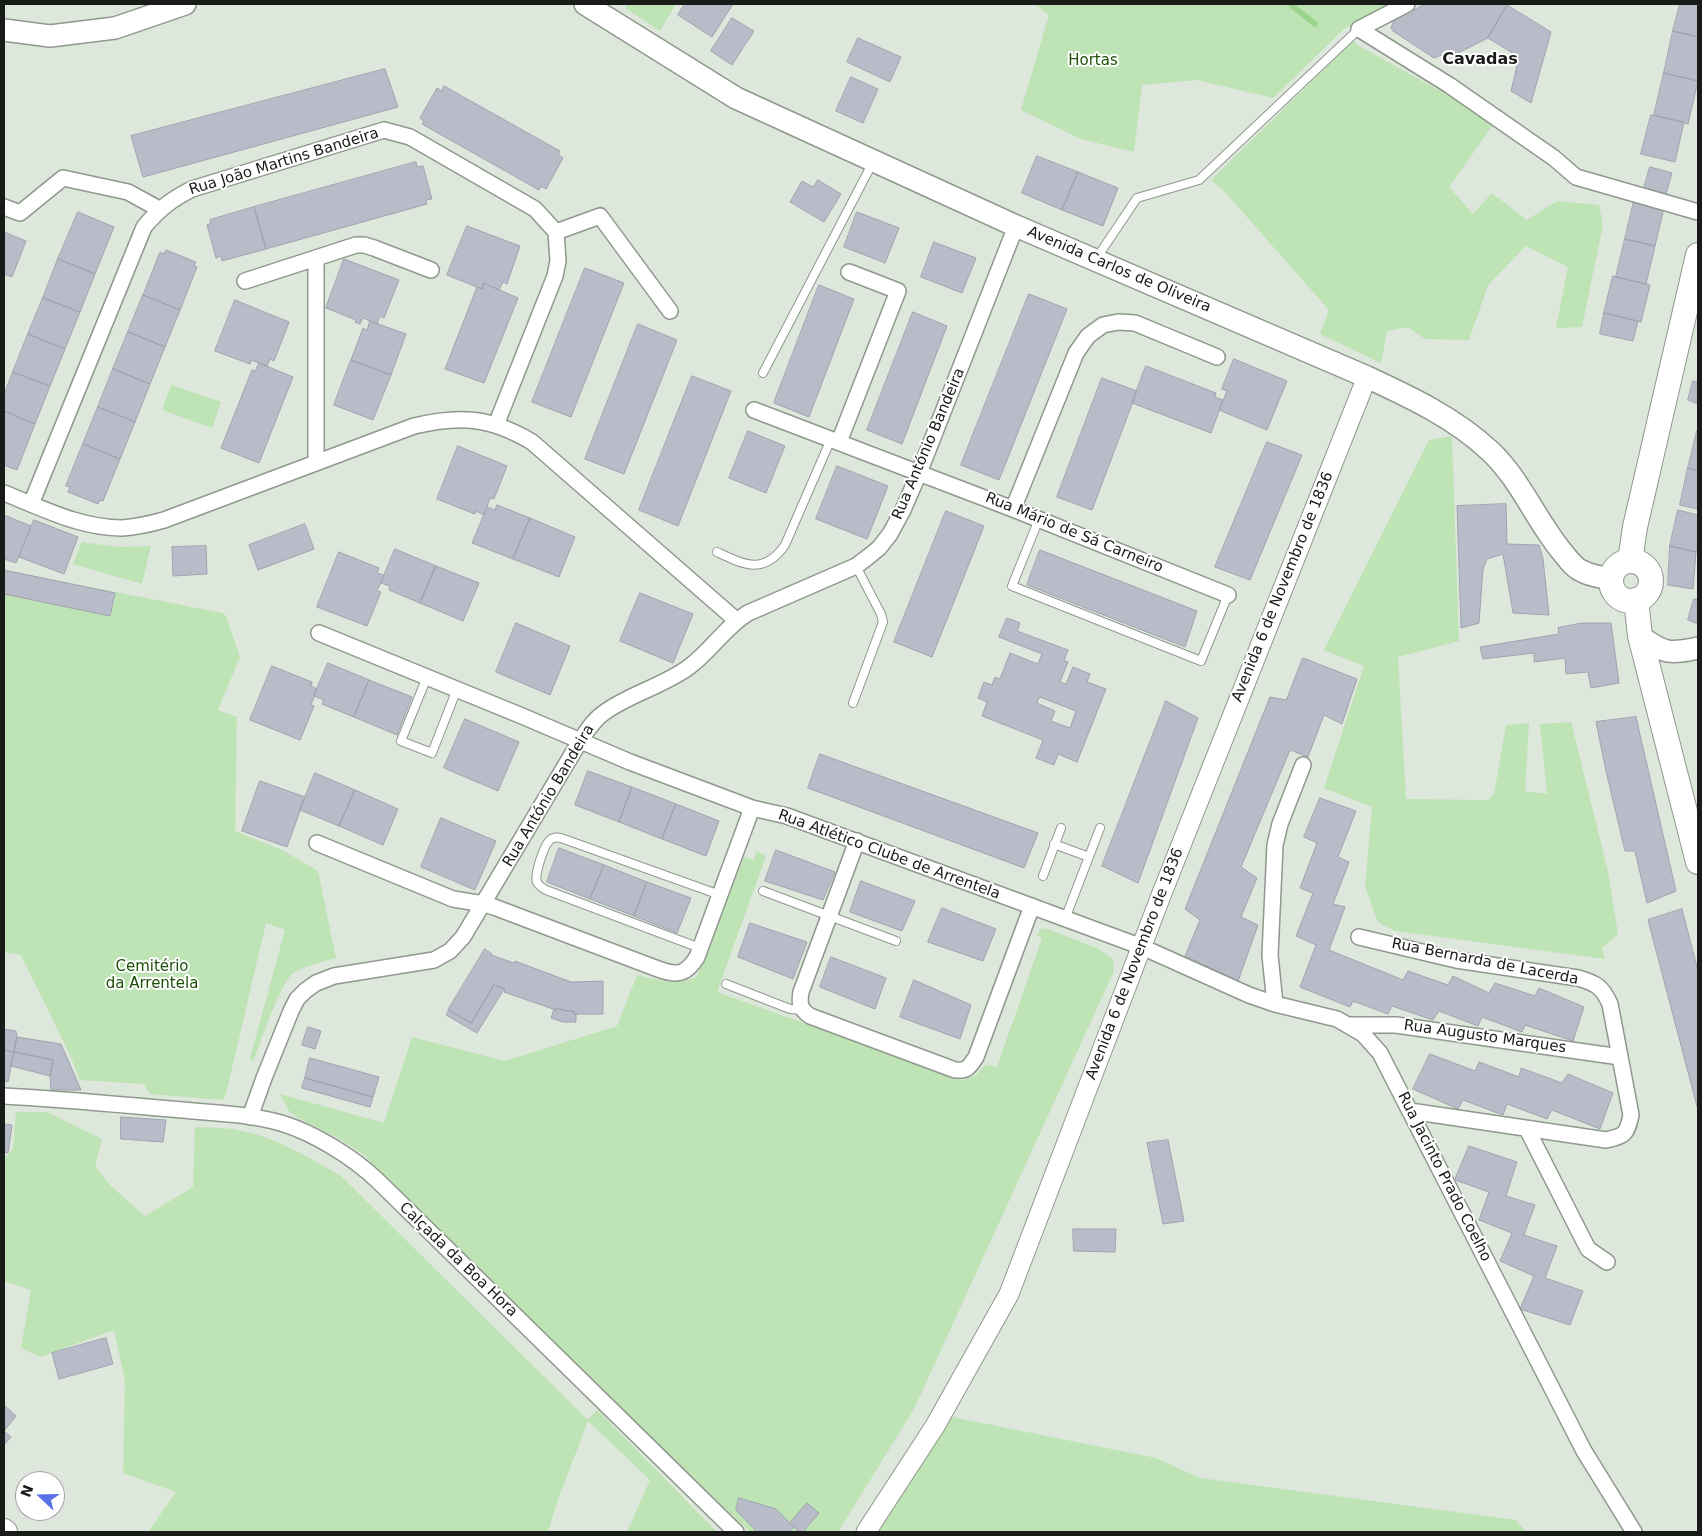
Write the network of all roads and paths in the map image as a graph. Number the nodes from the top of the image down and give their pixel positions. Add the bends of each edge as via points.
1 (185, 4) edge
2 (585, 4) edge
3 (1407, 4) edge
4 (1359, 29) junction
5 (4, 30) edge
6 (874, 162) junction
7 (4, 207) edge
8 (159, 209) junction
9 (1698, 212) edge
10 (1016, 226) junction
11 (556, 232) junction
12 (1698, 255) edge
13 (316, 259) junction
14 (1096, 259) junction
15 (431, 270) dead end
16 (849, 272) dead end
17 (245, 281) dead end
18 (670, 311) dead end
19 (1217, 357) dead end
20 (764, 373) dead end
21 (1367, 377) junction
22 (754, 410) dead end
23 (496, 425) junction
24 (835, 441) junction
25 (316, 463) junction
26 (919, 473) junction
27 (4, 493) edge
28 (31, 504) junction
29 (1013, 509) junction
30 (1039, 519) junction
31 (717, 552) dead end
32 (1630, 561) junction
33 (856, 566) junction
34 (1611, 579) junction
35 (1228, 595) joint
36 (1636, 600) junction
37 (736, 620) junction
38 (320, 633) dead end
39 (1640, 636) junction
40 (1698, 648) edge
41 (427, 677) junction
42 (457, 689) junction
43 (853, 702) dead end
44 (580, 741) junction
45 (1302, 765) dead end
46 (752, 808) junction
47 (1060, 828) dead end
48 (1100, 828) dead end
49 (857, 842) junction
50 (317, 843) dead end
51 (1054, 844) junction
52 (1088, 857) junction
53 (1698, 862) edge
54 (1042, 876) dead end
55 (763, 891) dead end
56 (720, 895) junction
57 (484, 904) junction
58 (1032, 906) junction
59 (829, 916) junction
60 (1065, 919) junction
61 (1359, 937) dead end
62 (896, 941) dead end
63 (1142, 947) junction
64 (700, 948) junction
65 (726, 984) dead end
66 (1275, 1004) junction
67 (802, 1010) junction
68 (1349, 1025) junction
69 (1620, 1057) junction
70 (4, 1096) edge
71 (1410, 1111) junction
72 (250, 1117) junction
73 (1527, 1128) junction
74 (1607, 1262) dead end
75 (736, 1532) edge
76 (866, 1532) edge
77 (1634, 1532) edge

1 - 5 main road via 115,28 50,36
2 - 6 main road, Avenida Carlos de Oliveira via 736,98
3 - 4 street
4 - 9 street via 1449,85 1576,177
4 - 14 lane via 1199,180 1137,198
6 - 10 main road, Avenida Carlos de Oliveira
6 - 20 lane
7 - 8 street via 20,213 63,178 128,192
8 - 11 street, Rua João Martins Bandeira via 192,189 384,130 410,137 535,209
8 - 28 street, Rua João Martins Bandeira via 144,226
10 - 14 main road, Avenida Carlos de Oliveira
10 - 26 street, Rua António Bandeira
11 - 18 street via 600,216
11 - 23 street via 558,261 555,276
12 - 32 main road
13 - 15 street via 364,245
13 - 17 street
13 - 25 street
14 - 21 main road, Avenida Carlos de Oliveira
16 - 24 street via 898,291
19 - 29 street via 1135,323 1103,325 1088,336 1076,353
21 - 34 main road, Avenida Carlos de Oliveira via 1458,426 1490,452 1518,486 1554,543 1572,563 1582,571
21 - 63 street, Avenida 6 de Novembro de 1836
22 - 24 street, Rua Mário de Sá Carneiro
23 - 25 street via 465,419 440,420 414,426
23 - 37 street via 532,442
24 - 26 street, Rua Mário de Sá Carneiro
24 - 31 lane via 778,556 768,563 756,565 744,564
25 - 28 street via 164,520 124,528 69,519
26 - 29 street, Rua Mário de Sá Carneiro
26 - 33 street, Rua António Bandeira via 890,534 879,548
27 - 28 street
29 - 30 street, Rua Mário de Sá Carneiro
30 - 35 street, Rua Mário de Sá Carneiro
30 - 35 lane via 1012,586 1201,661
32 - 34 main road via 1619,564
32 - 36 main road via 1644,565 1651,578 1648,592
33 - 37 street, Rua António Bandeira
33 - 43 lane via 882,622
34 - 36 main road via 1618,596
36 - 39 main road
37 - 44 street, Rua António Bandeira via 688,668 604,712
38 - 41 street, Rua Atlético Clube de Arrentela
39 - 40 main road via 1657,649 1669,652
39 - 53 main road
41 - 42 street, Rua Atlético Clube de Arrentela
41 - 42 lane via 402,741 432,753
42 - 44 street, Rua Atlético Clube de Arrentela
44 - 46 street, Rua Atlético Clube de Arrentela
44 - 57 street, Rua António Bandeira
45 - 66 street via 1280,824 1276,845 1270,955
46 - 49 street, Rua Atlético Clube de Arrentela via 787,816
46 - 56 street
47 - 51 lane
48 - 52 lane
49 - 58 street, Rua Atlético Clube de Arrentela
49 - 59 street
50 - 57 street via 453,899
51 - 52 lane
51 - 54 lane
52 - 60 lane
55 - 59 lane
56 - 64 street
56 - 64 lane via 561,838 551,839 546,845 537,872 536,880 540,886
57 - 64 street via 674,973 684,972 692,965
57 - 72 street, Rua António Bandeira via 464,937 450,952 434,960 334,976 305,991 291,1011
58 - 60 street, Rua Atlético Clube de Arrentela
58 - 67 street via 976,1057 963,1070 955,1070 810,1016
59 - 62 lane
59 - 67 street via 801,992
60 - 63 street, Rua Atlético Clube de Arrentela
61 - 69 street, Rua Bernarda de Lacerda via 1456,960 1592,982 1601,988 1610,1004
63 - 66 street, Rua Jacinto Prado Coelho
63 - 76 street, Avenida 6 de Novembro de 1836 via 1009,1294 935,1426
65 - 67 lane via 790,1009
66 - 68 street, Rua Jacinto Prado Coelho
68 - 69 street, Rua Augusto Marques via 1396,1025
68 - 71 street, Rua Jacinto Prado Coelho via 1380,1052
69 - 73 street, Rua Bernarda de Lacerda via 1631,1115 1628,1130 1620,1137 1606,1140
70 - 72 street, Calçada da Boa Hora
71 - 73 street, Rua Bernarda de Lacerda
71 - 77 street, Rua Jacinto Prado Coelho via 1584,1451
72 - 75 street, Calçada da Boa Hora via 282,1123 304,1132 363,1167
73 - 74 street via 1588,1249

